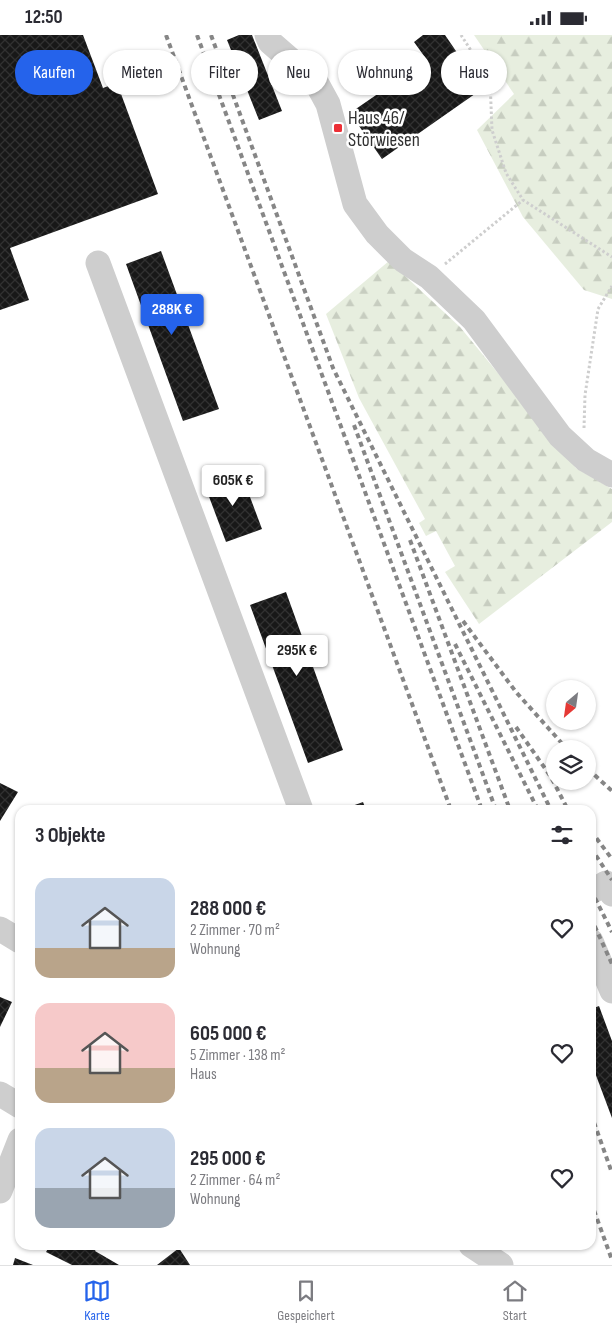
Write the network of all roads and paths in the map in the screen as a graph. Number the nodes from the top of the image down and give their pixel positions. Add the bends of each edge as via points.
1 (267, 35) edge
2 (461, 35) edge
3 (524, 200) junction
4 (612, 257) edge
5 (98, 263) dead end
6 (429, 277) junction
7 (612, 286) edge
8 (586, 460) junction
9 (612, 475) edge
10 (299, 805) edge
11 (596, 889) edge
12 (612, 894) edge
13 (0, 929) edge
14 (15, 938) edge
15 (596, 953) edge
16 (612, 991) edge
17 (0, 1095) edge
18 (15, 1103) edge
19 (15, 1153) edge
20 (0, 1191) edge
21 (478, 1250) edge
22 (501, 1265) edge

1 - 6 street via 270,42 316,82 328,104 355,204 377,234 403,259
2 - 3 path via 490,80 492,130 506,173
3 - 4 path
3 - 6 path
5 - 10 street
6 - 8 street via 474,320 560,436
7 - 8 path via 598,309 585,395
8 - 9 street
11 - 12 street via 606,883
13 - 14 street
15 - 16 street
17 - 18 street
19 - 20 street
21 - 22 street

